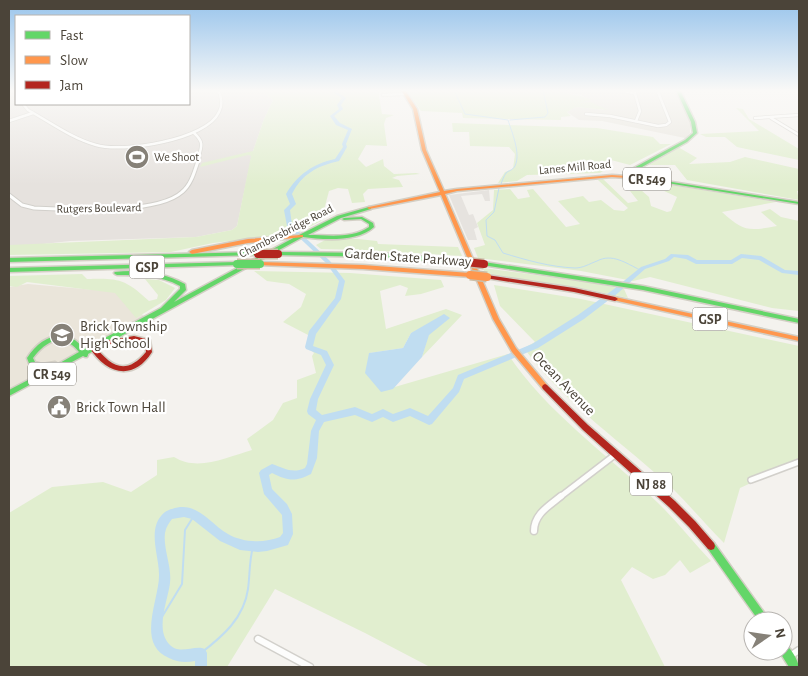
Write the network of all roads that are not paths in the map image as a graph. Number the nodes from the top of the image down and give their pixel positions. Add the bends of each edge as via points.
1 (49, 122) edge
2 (211, 122) edge
3 (418, 122) edge
4 (638, 122) edge
5 (670, 122) edge
6 (693, 122) edge
7 (777, 122) edge
8 (194, 132) junction
9 (799, 135) edge
10 (630, 173) junction
11 (441, 193) junction
12 (9, 195) edge
13 (799, 203) edge
14 (334, 220) junction
15 (302, 236) junction
16 (146, 258) junction
17 (9, 260) edge
18 (9, 270) edge
19 (56, 270) junction
20 (231, 274) junction
21 (164, 308) junction
22 (799, 322) edge
23 (799, 339) edge
24 (110, 342) junction
25 (93, 348) junction
26 (84, 354) junction
27 (71, 359) junction
28 (9, 393) edge
29 (9, 397) edge
30 (617, 453) junction
31 (799, 462) edge
32 (751, 480) dead end
33 (534, 531) dead end
34 (759, 611) edge
35 (258, 639) dead end
36 (310, 667) edge

1 - 8 street via 104,148 135,147
2 - 8 street
3 - 11 main road, Ocean Avenue / NJ 88 via 422,144
4 - 5 street via 658,126
6 - 10 main road, Lanes Mill Road via 695,133 686,141
7 - 9 street
8 - 12 street, Rutgers Boulevard via 203,144 188,185 178,196 162,204 138,208 34,208 22,205
10 - 11 main road, Lanes Mill Road / CR 549
10 - 13 main road, Lanes Mill Road / CR 549
11 - 14 main road, Chambersbridge Road / CR 549 via 377,205
11 - 30 main road, Ocean Avenue / NJ 88 via 488,303 514,350 540,382
14 - 15 main road, Chambersbridge Road / CR 549
14 - 15 main road via 362,218 372,227 367,233 357,235
15 - 16 main road via 248,241
15 - 20 main road, Chambersbridge Road / CR 549
16 - 17 main road, Garden State Parkway / GSP
16 - 22 main road, Garden State Parkway / GSP, bridge via 332,254 465,262 611,281
18 - 19 main road, Garden State Parkway / GSP
19 - 21 main road via 173,279 183,285 183,290
19 - 23 main road, Garden State Parkway / GSP, bridge via 260,264 345,266 487,277 620,300
20 - 21 main road, Chambersbridge Road / CR 549
20 - 24 main road, Chambersbridge Road / CR 549
21 - 25 main road, Chambersbridge Road / CR 549
24 - 25 main road, Chambersbridge Road / CR 549
24 - 25 main road via 142,339 148,342 150,352 142,363 122,369 106,364
25 - 26 main road, Chambersbridge Road / CR 549
26 - 27 main road, Chambersbridge Road / CR 549
26 - 27 main road via 76,342 60,338 42,344 30,358 32,364 42,367
26 - 29 main road, Chambersbridge Road / CR 549
27 - 28 main road, Chambersbridge Road / CR 549
30 - 33 street via 542,511 534,523
30 - 34 main road, Ocean Avenue / NJ 88 via 706,540
31 - 32 street
35 - 36 street

